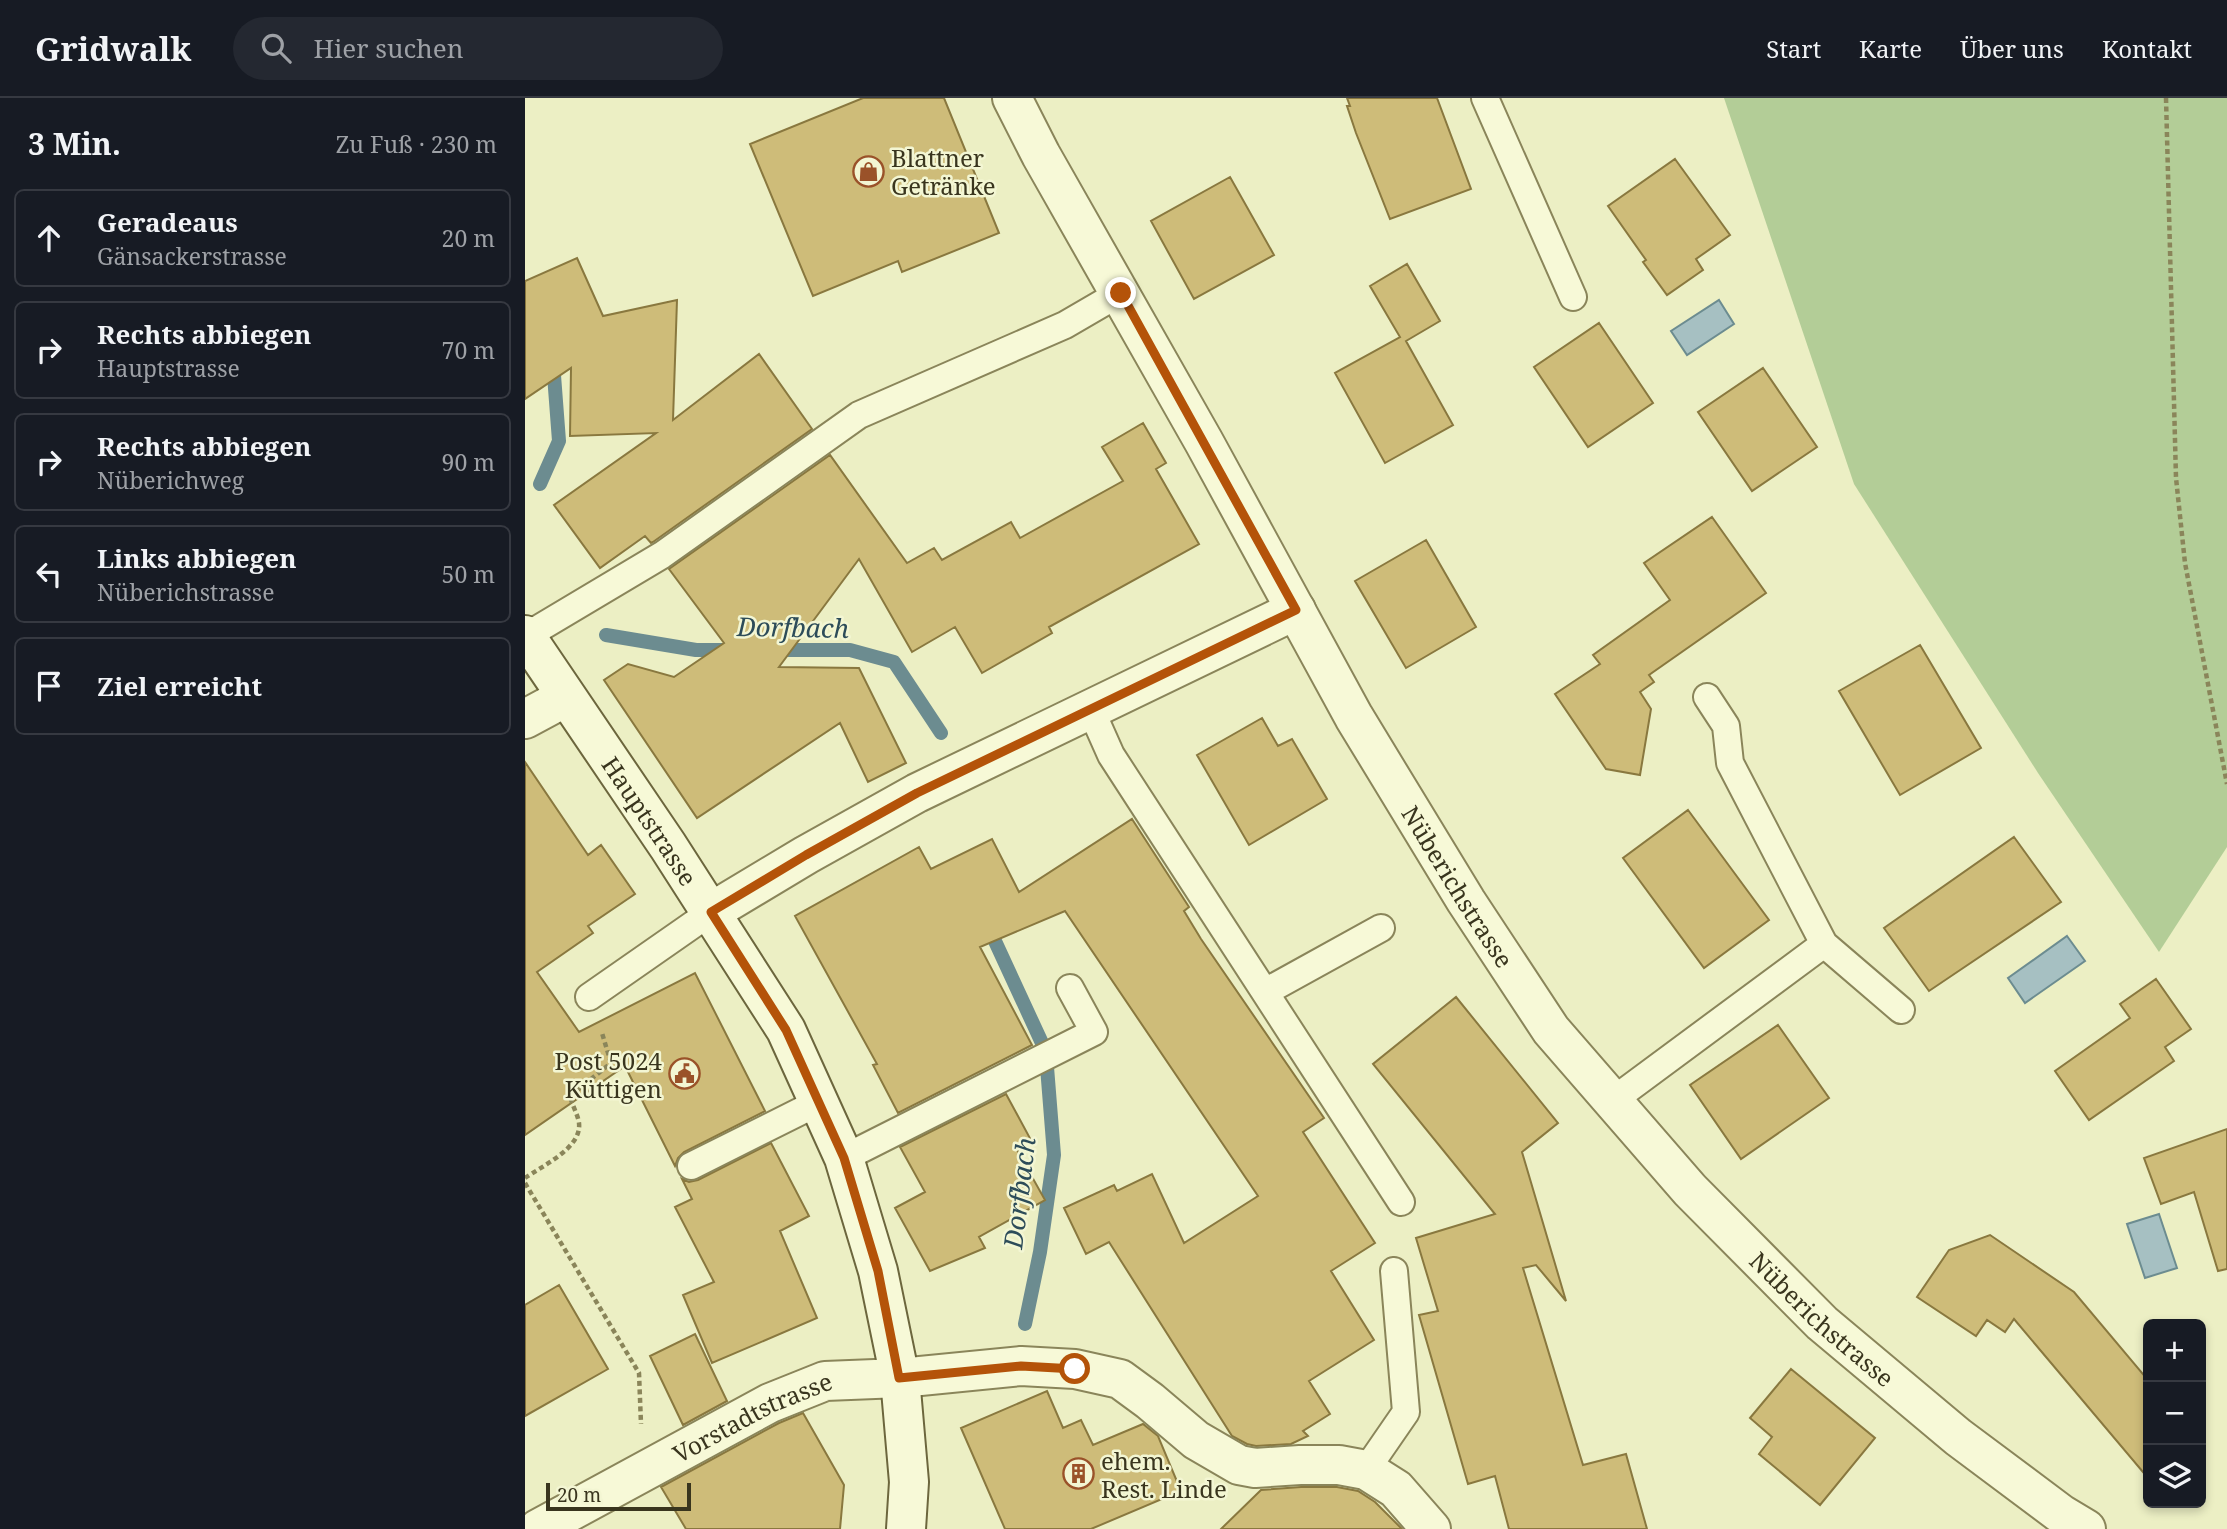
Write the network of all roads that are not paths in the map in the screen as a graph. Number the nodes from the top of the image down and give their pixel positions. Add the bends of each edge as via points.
1 (1012, 98) edge
2 (1485, 98) edge
3 (1121, 293) junction
4 (1573, 297) dead end
5 (1296, 610) junction
6 (525, 636) edge
7 (566, 696) junction
8 (1707, 697) dead end
9 (1091, 710) junction
10 (525, 719) edge
11 (711, 912) junction
12 (1381, 928) dead end
13 (1824, 944) junction
14 (1070, 988) dead end
15 (1265, 992) junction
16 (589, 997) road end
17 (1901, 1010) dead end
18 (819, 1101) junction
19 (1612, 1101) junction
20 (844, 1158) junction
21 (691, 1166) dead end
22 (1401, 1202) dead end
23 (1394, 1271) dead end
24 (899, 1378) junction
25 (1366, 1470) junction
26 (538, 1529) edge
27 (907, 1529) edge
28 (1431, 1529) edge
29 (2086, 1529) edge

1 - 3 street, Nüberichstrasse
2 - 4 lane
3 - 5 street, Nüberichstrasse
3 - 6 lane via 1065,325 859,415 662,555
5 - 9 street
5 - 19 street, Nüberichstrasse via 1354,717 1466,901 1551,1030
6 - 7 street, Hauptstrasse
7 - 10 street
7 - 11 street, Hauptstrasse
8 - 13 lane via 1726,726 1730,763
9 - 11 street via 917,793
9 - 15 lane via 1111,755
11 - 16 lane
11 - 18 street, Hauptstrasse via 786,1030
12 - 15 lane
13 - 17 lane
13 - 19 lane
14 - 20 lane via 1094,1032
15 - 22 lane
18 - 20 street, Hauptstrasse
18 - 21 lane
19 - 29 street, Nüberichstrasse via 1690,1190 1822,1323 1958,1437
20 - 24 street, Hauptstrasse via 878,1271
23 - 25 lane via 1406,1412
24 - 25 street, Vorstadtstrasse via 1021,1366 1075,1369 1120,1379 1196,1440 1239,1465 1339,1465
24 - 26 street, Vorstadtstrasse via 825,1381 770,1403
24 - 27 street, Hauptstrasse via 909,1482
25 - 28 street via 1396,1489

